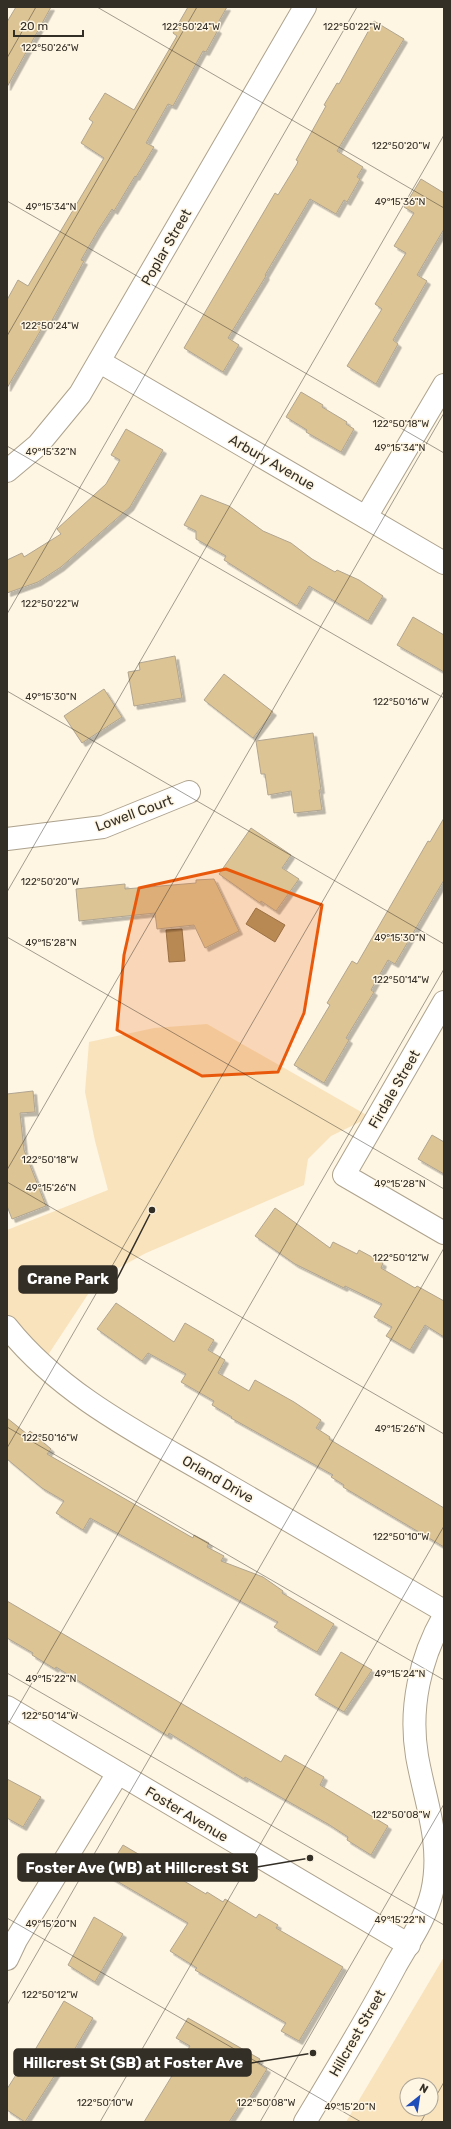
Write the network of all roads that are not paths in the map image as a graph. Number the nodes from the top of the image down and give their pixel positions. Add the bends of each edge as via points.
1 (305, 7) edge
2 (100, 362) junction
3 (444, 384) edge
4 (7, 471) edge
5 (366, 517) junction
6 (444, 563) edge
7 (189, 792) dead end
8 (7, 840) edge
9 (444, 1002) edge
10 (444, 1233) edge
11 (7, 1326) edge
12 (444, 1611) edge
13 (444, 1616) edge
14 (7, 1707) edge
15 (118, 1773) junction
16 (409, 1945) junction
17 (7, 1960) edge
18 (305, 2122) edge

1 - 2 street, Poplar Street
2 - 4 street, Poplar Street via 61,419 38,445
2 - 5 street, Arbury Avenue
3 - 5 street
5 - 6 street, Arbury Avenue
7 - 8 street, Lowell Court via 103,827
9 - 10 street, Firdale Street via 344,1175
11 - 12 street, Orland Drive via 42,1364 114,1418
13 - 16 street, Hillcrest Street via 425,1655 415,1704 417,1755 431,1813 436,1853 432,1893
14 - 15 street, Foster Avenue
15 - 16 street, Foster Avenue
15 - 17 street via 16,1940
16 - 18 street, Hillcrest Street

